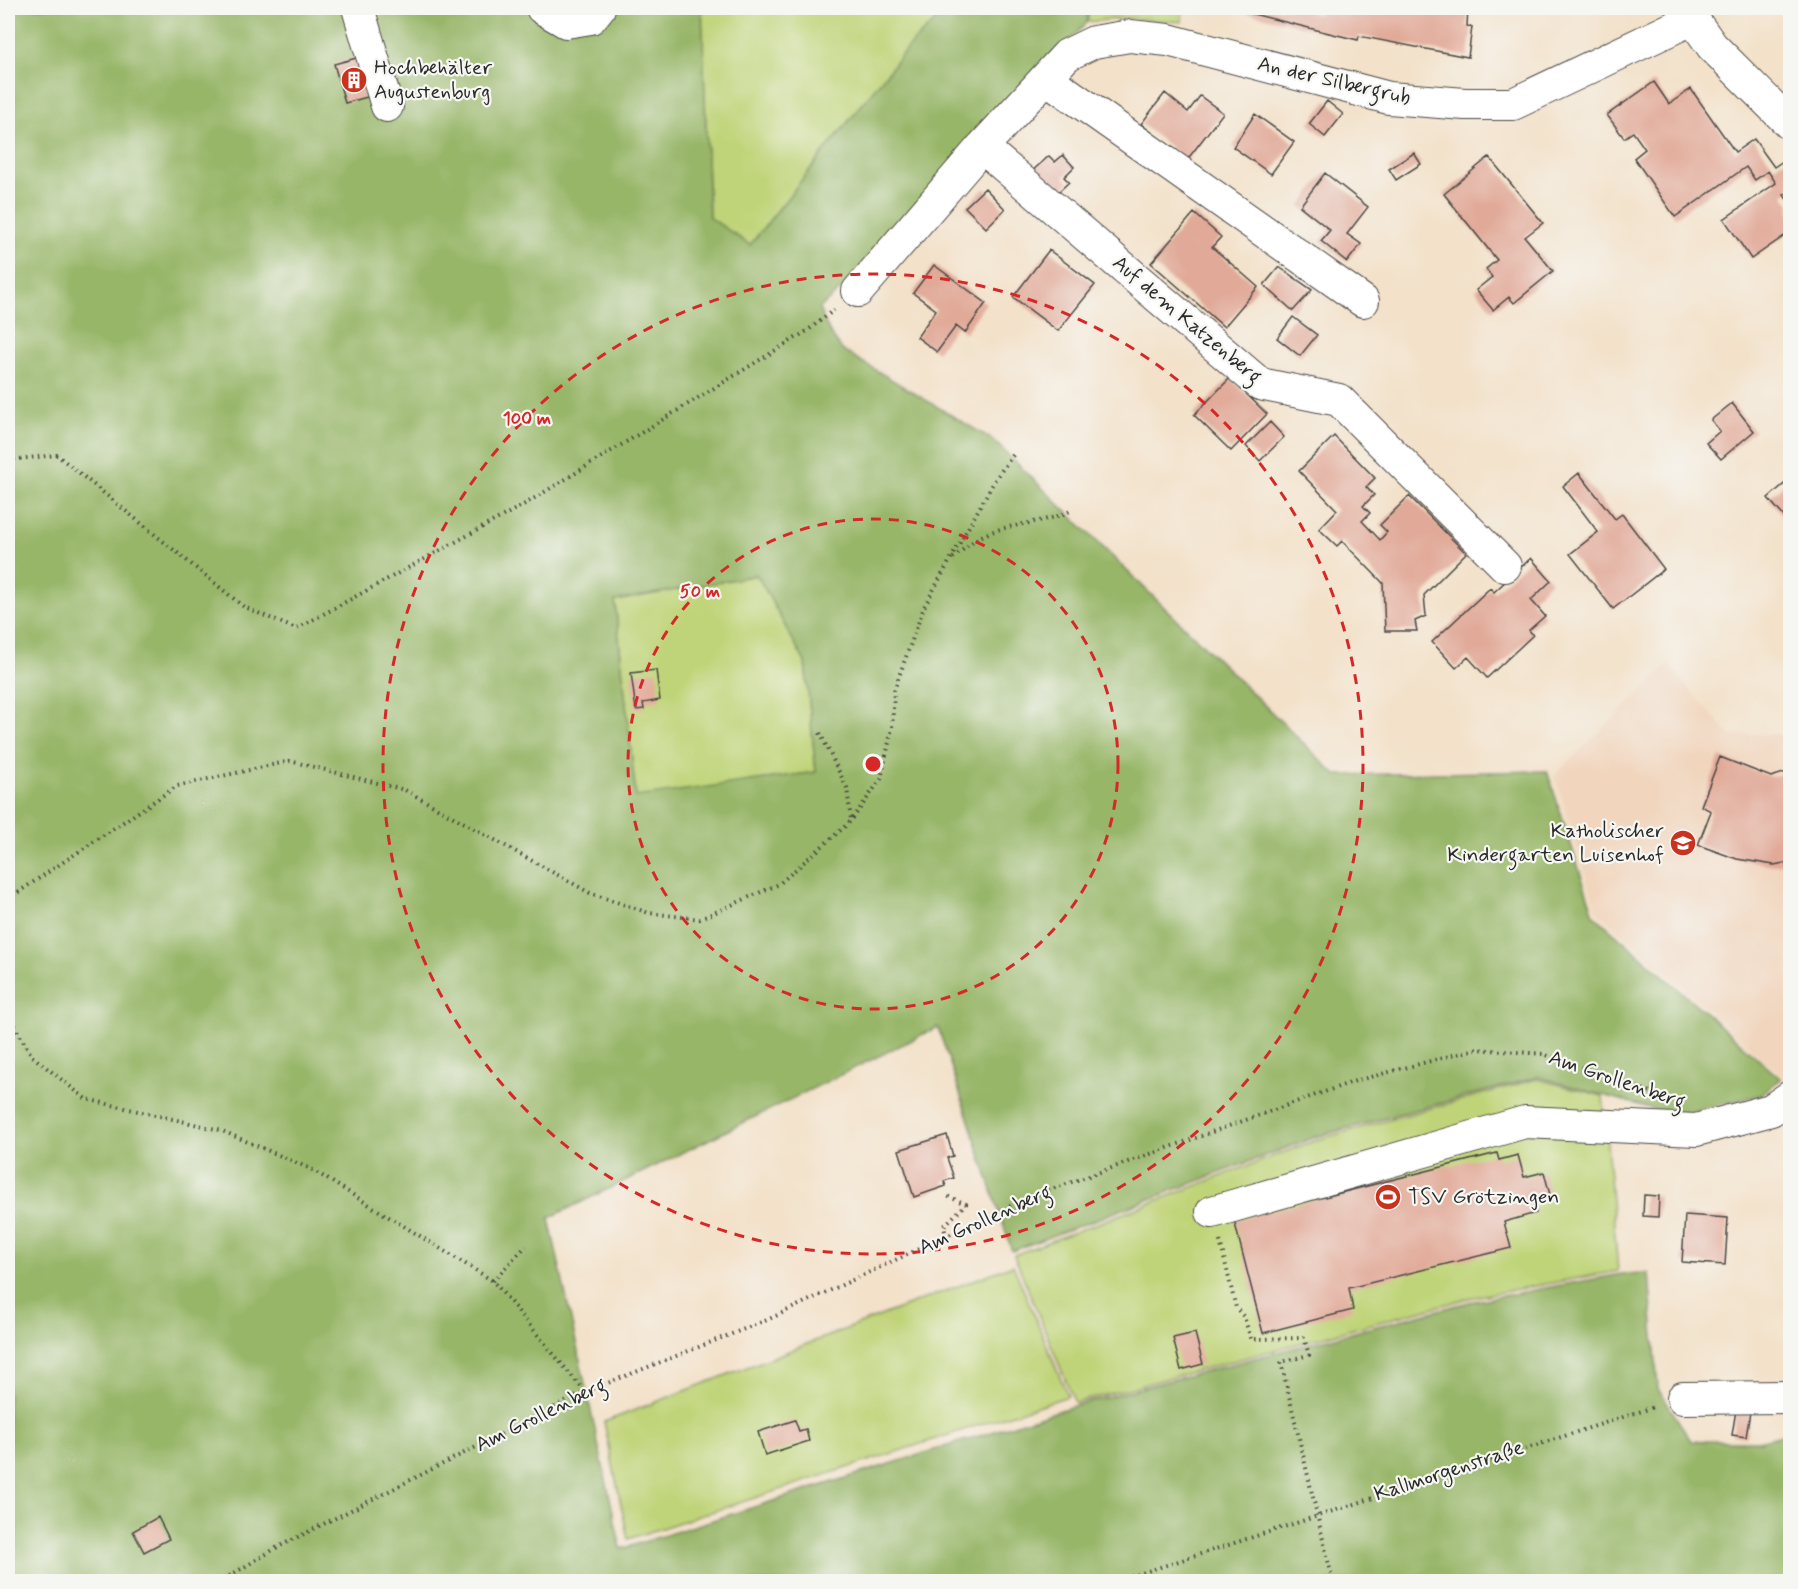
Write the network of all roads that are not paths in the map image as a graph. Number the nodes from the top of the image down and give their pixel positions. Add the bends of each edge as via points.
1 (358, 8) edge
2 (542, 8) edge
3 (599, 8) edge
4 (1688, 13) edge
5 (1046, 78) junction
6 (387, 106) dead end
7 (1791, 124) edge
8 (982, 147) junction
9 (858, 291) road end
10 (1363, 301) dead end
11 (1505, 566) dead end
12 (1781, 1103) edge
13 (1212, 1212) road end
14 (1791, 1397) edge
15 (1683, 1398) road end

1 - 6 street
2 - 3 street via 566,22 591,18
4 - 5 street, An der Silbergrub via 1513,104 1389,98 1168,40 1130,36 1094,42 1067,55
4 - 7 street via 1712,46
5 - 8 street, An der Silbergrub
5 - 10 street
8 - 9 street, An der Silbergrub
8 - 11 street, Auf dem Katzenberg via 1260,384 1339,400
12 - 13 street via 1696,1130 1525,1122
14 - 15 street

